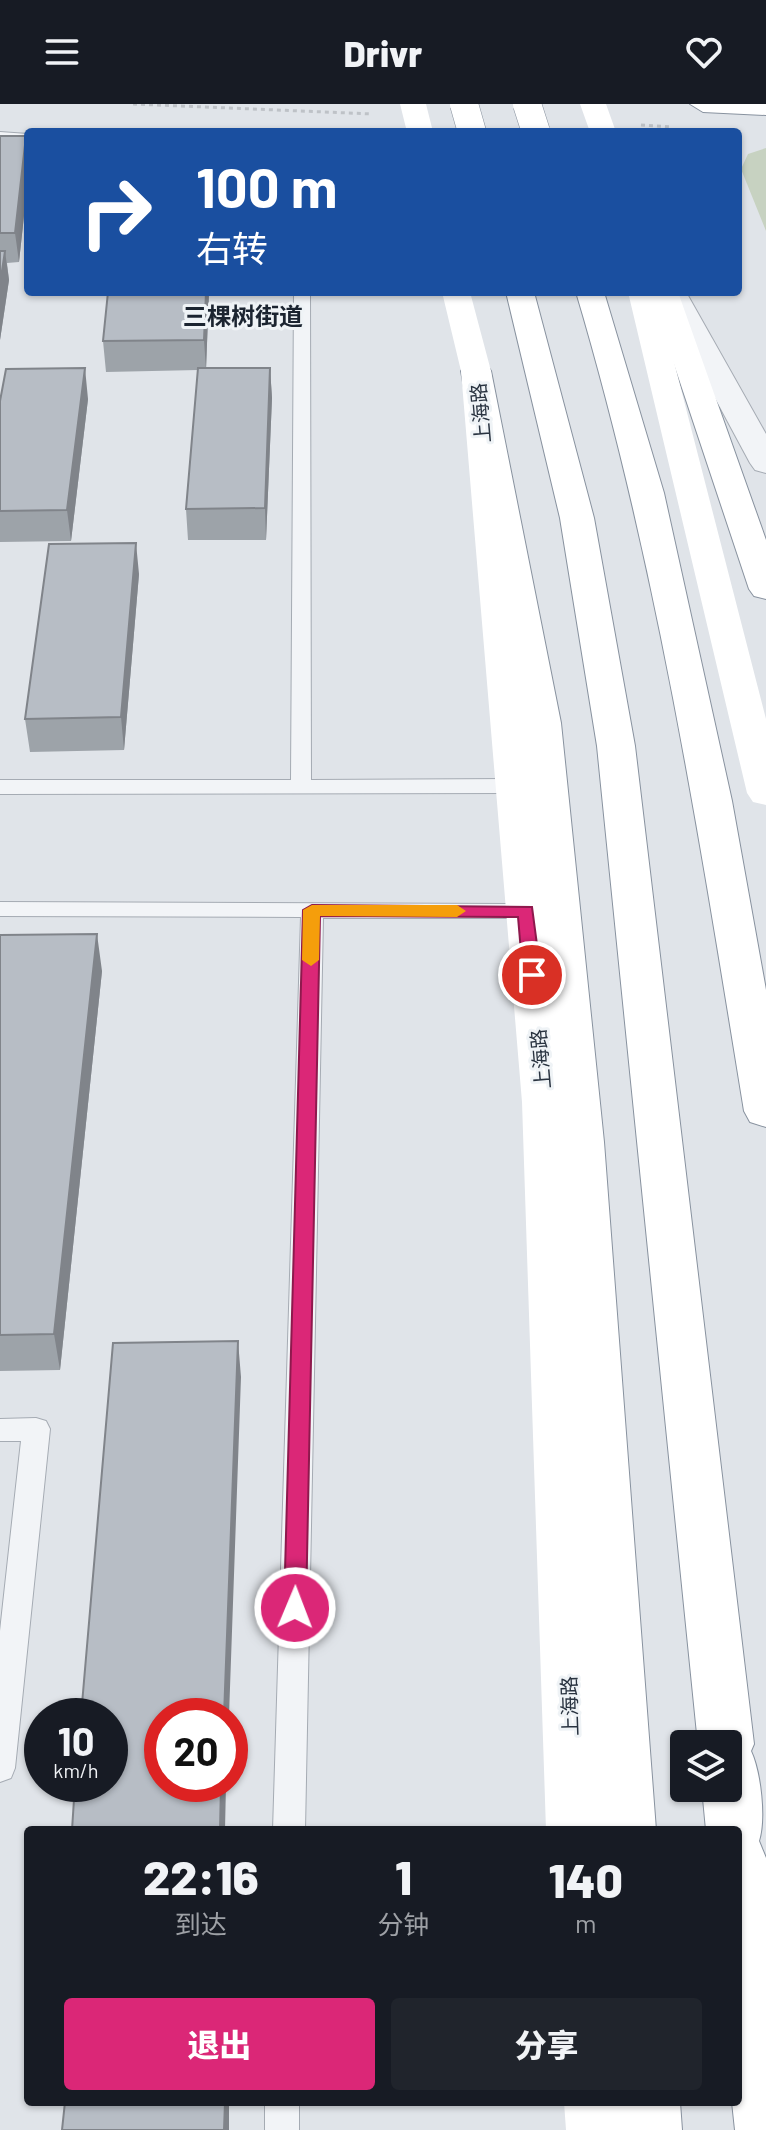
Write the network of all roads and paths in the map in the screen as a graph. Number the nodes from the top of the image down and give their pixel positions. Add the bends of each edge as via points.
1 (413, 104) edge
2 (464, 104) edge
3 (527, 104) edge
4 (703, 104) edge
5 (766, 107) edge
6 (419, 128) edge
7 (471, 128) edge
8 (535, 128) edge
9 (0, 136) edge
10 (24, 138) edge
11 (302, 296) edge
12 (457, 296) edge
13 (521, 296) edge
14 (591, 296) edge
15 (643, 296) edge
16 (665, 296) edge
17 (674, 296) edge
18 (476, 371) junction
19 (766, 463) edge
20 (764, 584) edge
21 (301, 786) junction
22 (515, 786) junction
23 (0, 787) edge
24 (766, 793) edge
25 (0, 909) edge
26 (312, 910) junction
27 (526, 911) junction
28 (766, 1111) edge
29 (0, 1430) edge
30 (724, 1730) edge
31 (0, 1768) edge
32 (732, 1802) edge
33 (289, 1826) edge
34 (575, 1826) edge
35 (627, 1826) edge
36 (735, 1826) edge
37 (742, 1899) edge
38 (282, 2106) edge
39 (595, 2106) edge
40 (649, 2106) edge
41 (282, 2130) edge
42 (597, 2130) edge
43 (651, 2130) edge
44 (766, 2130) edge

1 - 6 main road
2 - 7 main road, bridge
3 - 8 main road, bridge
4 - 5 main road
9 - 10 lane
11 - 21 lane
12 - 18 main road, 上海路
13 - 30 main road via 577,518 616,746
14 - 28 main road via 651,509 700,733
15 - 24 main road
16 - 20 main road
17 - 19 street
18 - 22 main road, 上海路
18 - 35 main road via 543,723 582,1142
21 - 22 lane
21 - 23 lane
22 - 27 main road, 上海路
25 - 26 lane
26 - 27 lane
26 - 33 lane
27 - 34 main road, 上海路 via 544,1102
29 - 31 lane via 36,1429
32 - 36 main road
37 - 44 main road
38 - 41 lane
39 - 42 main road
40 - 43 main road

